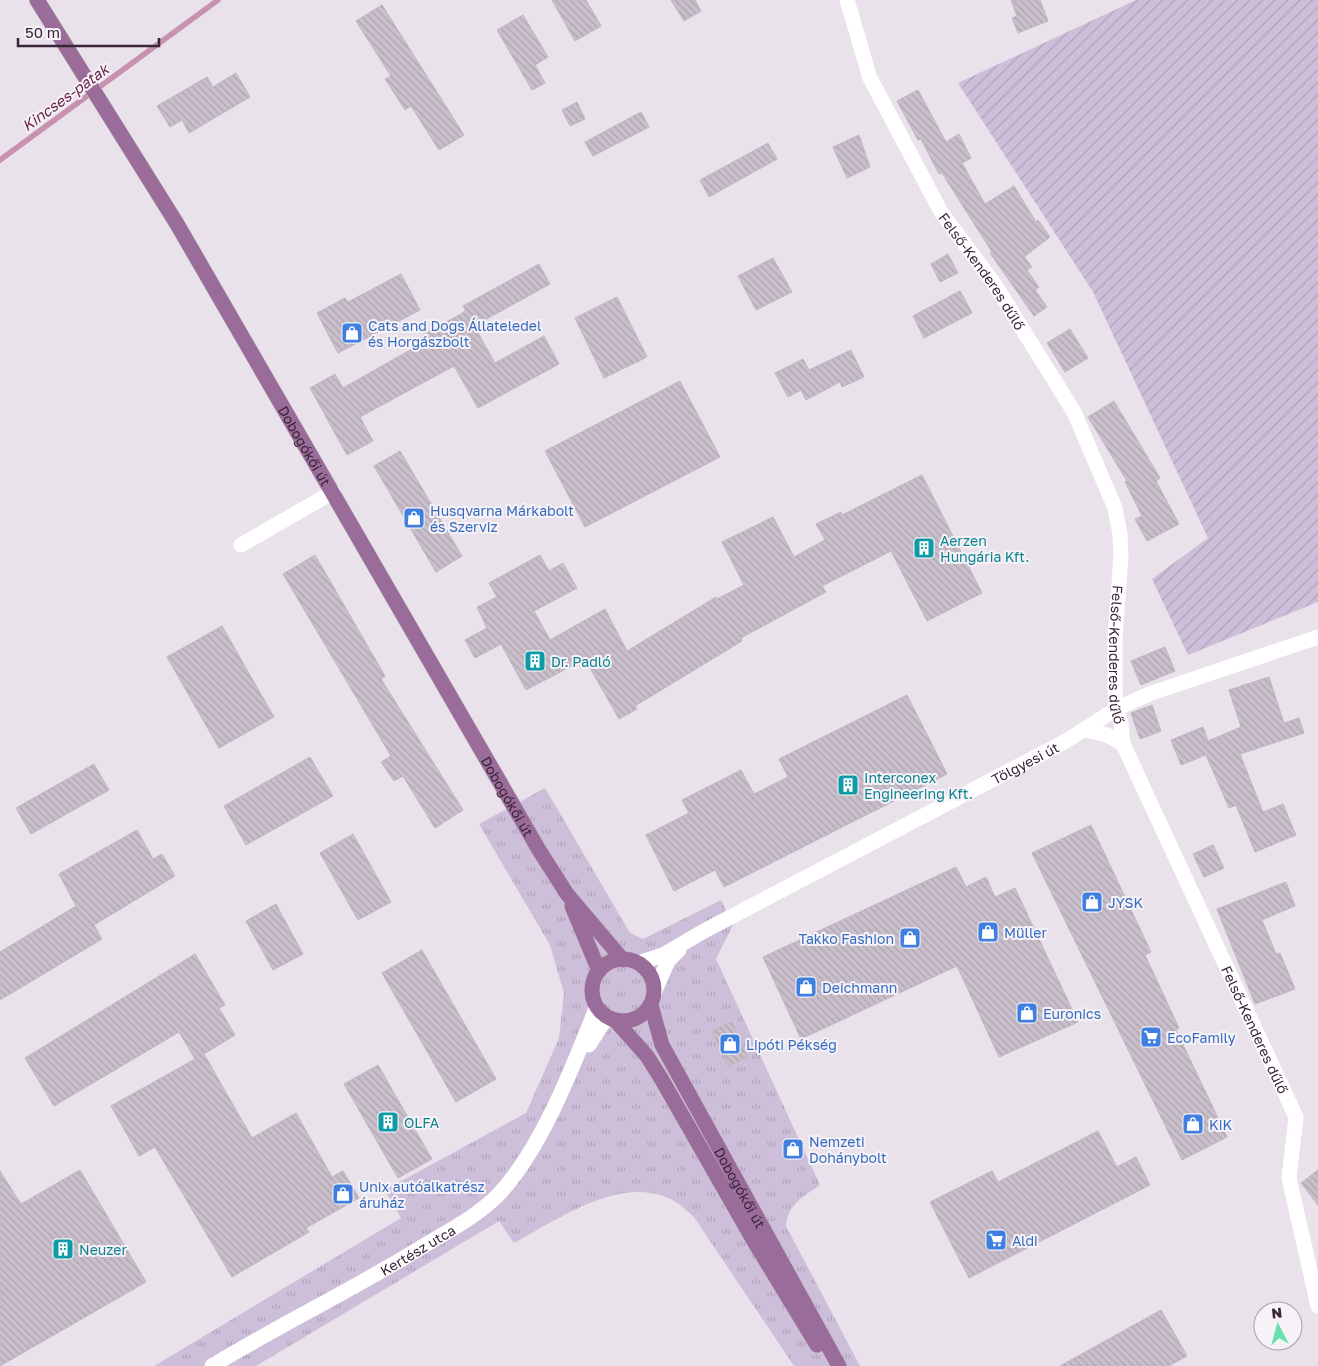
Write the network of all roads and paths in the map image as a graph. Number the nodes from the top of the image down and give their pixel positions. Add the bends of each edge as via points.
1 (37, 0) edge
2 (847, 0) edge
3 (333, 492) junction
4 (241, 545) dead end
5 (1318, 637) edge
6 (1116, 709) junction
7 (1085, 730) junction
8 (1123, 744) junction
9 (567, 894) junction
10 (689, 940) junction
11 (630, 961) junction
12 (599, 971) junction
13 (652, 999) junction
14 (606, 1014) junction
15 (1318, 1306) edge
16 (212, 1366) edge
17 (830, 1366) edge
18 (839, 1366) edge

1 - 3 main road, Dobogókői út via 177,224
2 - 6 street, Felső-Kenderes dűlő via 870,78 927,187 941,212 995,285 1074,412 1115,508 1121,556
3 - 4 street
3 - 9 main road, Dobogókői út
5 - 6 street, Tölgyesi út via 1149,694
6 - 7 street, Tölgyesi út
6 - 8 street, Felső-Kenderes dűlő
7 - 8 street via 1107,735
7 - 10 street, Tölgyesi út
8 - 15 street, Felső-Kenderes dűlő via 1296,1117 1289,1178
9 - 11 main road, Dobogókői út
9 - 12 main road, Dobogókői út
10 - 11 street, Tölgyesi út via 663,955
10 - 13 street, Tölgyesi út via 668,961
11 - 12 main road via 609,963
11 - 13 main road via 650,974
12 - 14 main road via 593,989
13 - 14 main road via 636,1019
13 - 18 main road, Dobogókői út via 662,1045
14 - 16 street, Kertész utca via 535,1141 512,1176 480,1211 372,1278
14 - 17 main road, Dobogókői út via 647,1056

